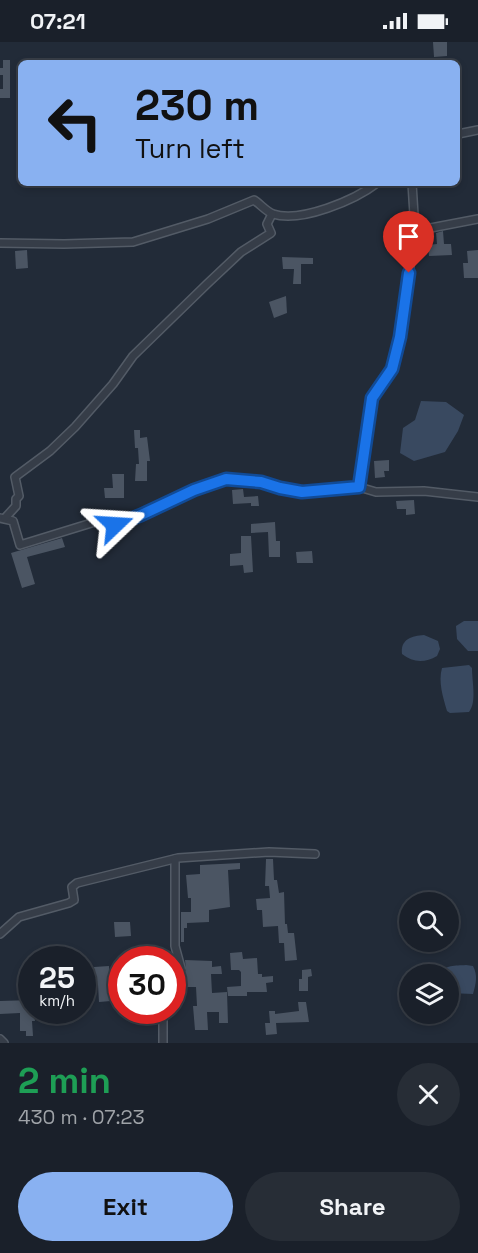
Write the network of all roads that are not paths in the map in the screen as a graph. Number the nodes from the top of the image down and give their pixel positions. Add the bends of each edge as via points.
1 (478, 130) edge
2 (460, 134) edge
3 (371, 186) edge
4 (412, 186) edge
5 (272, 214) junction
6 (478, 219) edge
7 (415, 231) junction
8 (0, 243) edge
9 (359, 487) junction
10 (478, 497) edge
11 (2, 518) edge
12 (315, 854) dead end
13 (175, 859) junction
14 (0, 934) edge
15 (175, 946) edge
16 (163, 1024) edge
17 (0, 1039) edge
18 (4, 1043) edge
19 (163, 1043) edge

1 - 2 street
3 - 5 street via 328,208 297,217
4 - 7 street
5 - 8 street via 254,200 133,242
5 - 11 street via 267,224 271,233 241,252 133,356 75,427 15,477 20,496 16,506
6 - 7 street
7 - 9 street via 400,337 392,369 372,398
9 - 10 street via 376,492 424,491
9 - 11 street via 302,492 226,479 115,525 98,521 20,544 13,521
12 - 13 street via 269,852
13 - 14 street via 77,883 72,886 74,900 19,917
13 - 15 street
16 - 19 street
17 - 18 street

